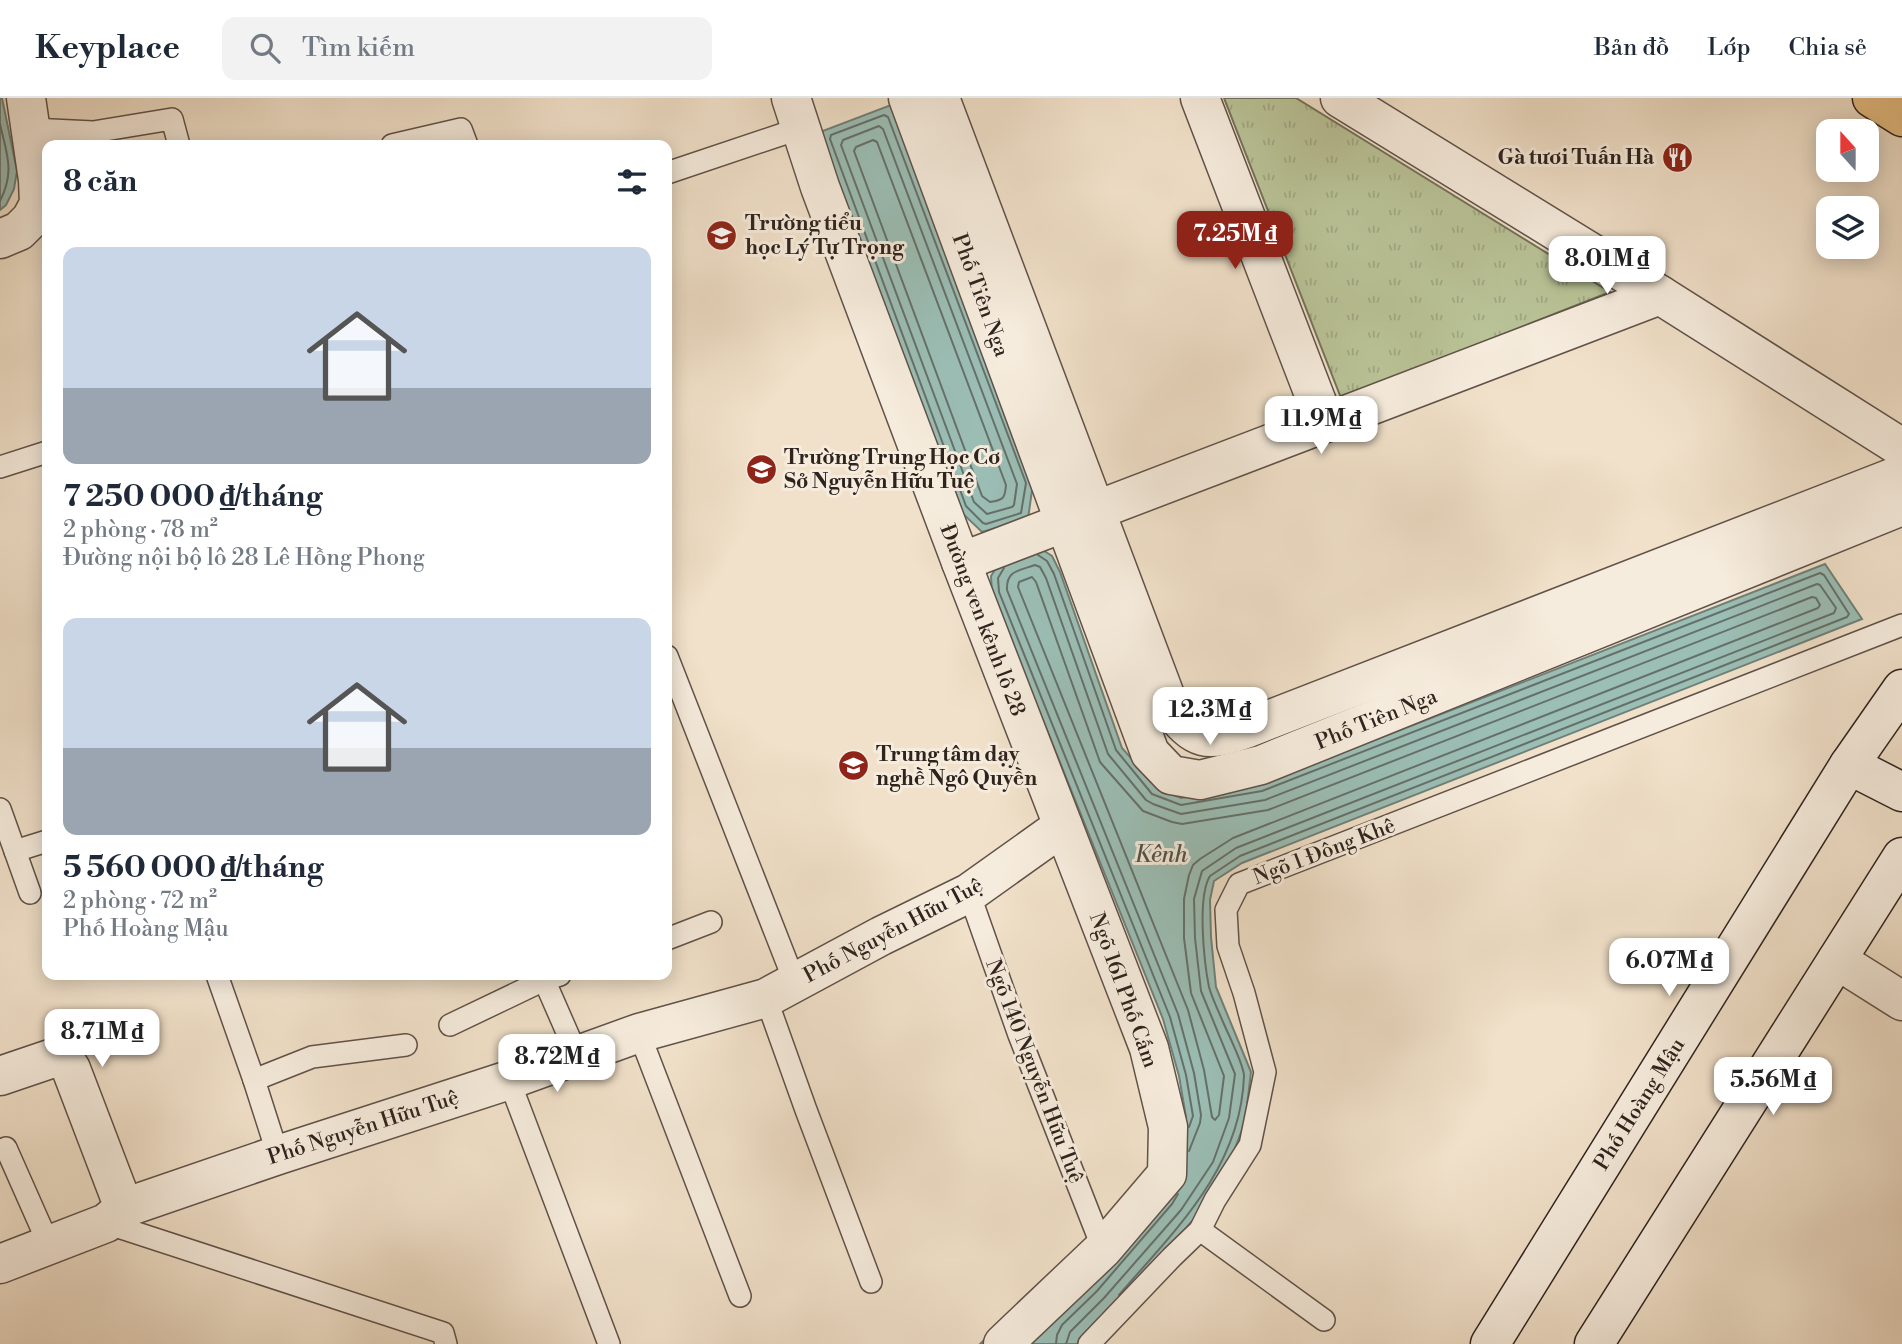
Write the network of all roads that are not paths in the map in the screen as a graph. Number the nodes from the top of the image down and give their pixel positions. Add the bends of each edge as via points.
1 (908, 98) edge
2 (940, 98) edge
3 (1200, 98) edge
4 (1340, 98) edge
5 (1872, 98) edge
6 (29, 113) edge
7 (796, 113) edge
8 (1902, 117) edge
9 (464, 137) edge
10 (178, 140) edge
11 (437, 140) edge
12 (672, 171) edge
13 (0, 239) edge
14 (1660, 295) junction
15 (1325, 423) junction
16 (1902, 448) edge
17 (42, 454) edge
18 (0, 467) edge
19 (1902, 474) edge
20 (1902, 506) edge
21 (1080, 516) junction
22 (961, 562) junction
23 (1902, 625) edge
24 (672, 671) edge
25 (1902, 689) edge
26 (1849, 765) junction
27 (1902, 792) edge
28 (0, 809) edge
29 (1063, 826) junction
30 (42, 843) edge
31 (15, 851) junction
32 (1902, 858) edge
33 (30, 893) dead end
34 (970, 893) junction
35 (710, 922) dead end
36 (672, 937) edge
37 (1837, 960) junction
38 (219, 980) edge
39 (541, 980) edge
40 (550, 980) edge
41 (780, 990) junction
42 (1902, 1001) edge
43 (450, 1025) dead end
44 (639, 1033) junction
45 (406, 1045) dead end
46 (577, 1055) junction
47 (0, 1076) edge
48 (254, 1080) junction
49 (509, 1080) junction
50 (6, 1148) dead end
51 (278, 1155) junction
52 (115, 1215) junction
53 (1200, 1230) junction
54 (49, 1245) junction
55 (1102, 1249) junction
56 (0, 1264) edge
57 (871, 1282) dead end
58 (740, 1296) dead end
59 (1324, 1320) dead end
60 (446, 1344) edge
61 (609, 1344) edge
62 (1003, 1344) edge
63 (1089, 1344) edge
64 (1490, 1344) edge
65 (1594, 1344) edge

1 - 21 street, Phố Tiên Nga
2 - 21 street, Phố Tiên Nga
3 - 15 street
4 - 14 street
5 - 8 main road
6 - 10 lane via 93,132 172,119
6 - 13 street via 39,204 19,231
7 - 12 lane
7 - 22 street, Đường ven kênh lô 28
9 - 11 lane
14 - 15 street
14 - 16 street
15 - 21 street
17 - 18 lane
19 - 21 street, Phố Tiên Nga via 1222,737 1201,737 1185,727 1169,706
20 - 21 street, Phố Tiên Nga via 1261,765 1200,780 1171,775 1150,753
21 - 22 street
22 - 29 street, Đường ven kênh lô 28
23 - 53 lane, Ngõ 1 Đông Khê via 1239,884 1226,910 1228,946 1265,1072 1250,1144
24 - 41 lane
25 - 26 street, Phố Hoàng Mậu
26 - 27 street
26 - 64 street, Phố Hoàng Mậu
28 - 31 lane
29 - 34 street, Phố Nguyễn Hữu Tuệ
29 - 55 street, Ngõ 161 Phố Cấm via 1149,1048 1168,1128 1167,1174
30 - 31 lane
31 - 33 lane
32 - 37 street
34 - 41 street, Phố Nguyễn Hữu Tuệ
34 - 55 lane, Ngõ 140 Nguyễn Hữu Tuệ via 1018,1035
35 - 36 lane
37 - 42 street
37 - 65 street
38 - 48 lane
39 - 43 lane
40 - 46 lane
41 - 44 street, Phố Nguyễn Hữu Tuệ
41 - 57 lane via 806,1110
44 - 46 street, Phố Nguyễn Hữu Tuệ
44 - 58 lane
45 - 48 lane via 312,1056
46 - 49 street, Phố Nguyễn Hữu Tuệ
47 - 52 street via 62,1055 71,1069
48 - 51 lane
49 - 51 street, Phố Nguyễn Hữu Tuệ
49 - 61 lane
50 - 54 lane
51 - 52 street, Phố Nguyễn Hữu Tuệ
52 - 54 street, Phố Nguyễn Hữu Tuệ
52 - 60 lane via 443,1333
53 - 59 lane
53 - 63 lane, Ngõ 1 Đông Khê
54 - 56 street, Phố Nguyễn Hữu Tuệ
55 - 62 street, Ngõ 161 Phố Cấm

